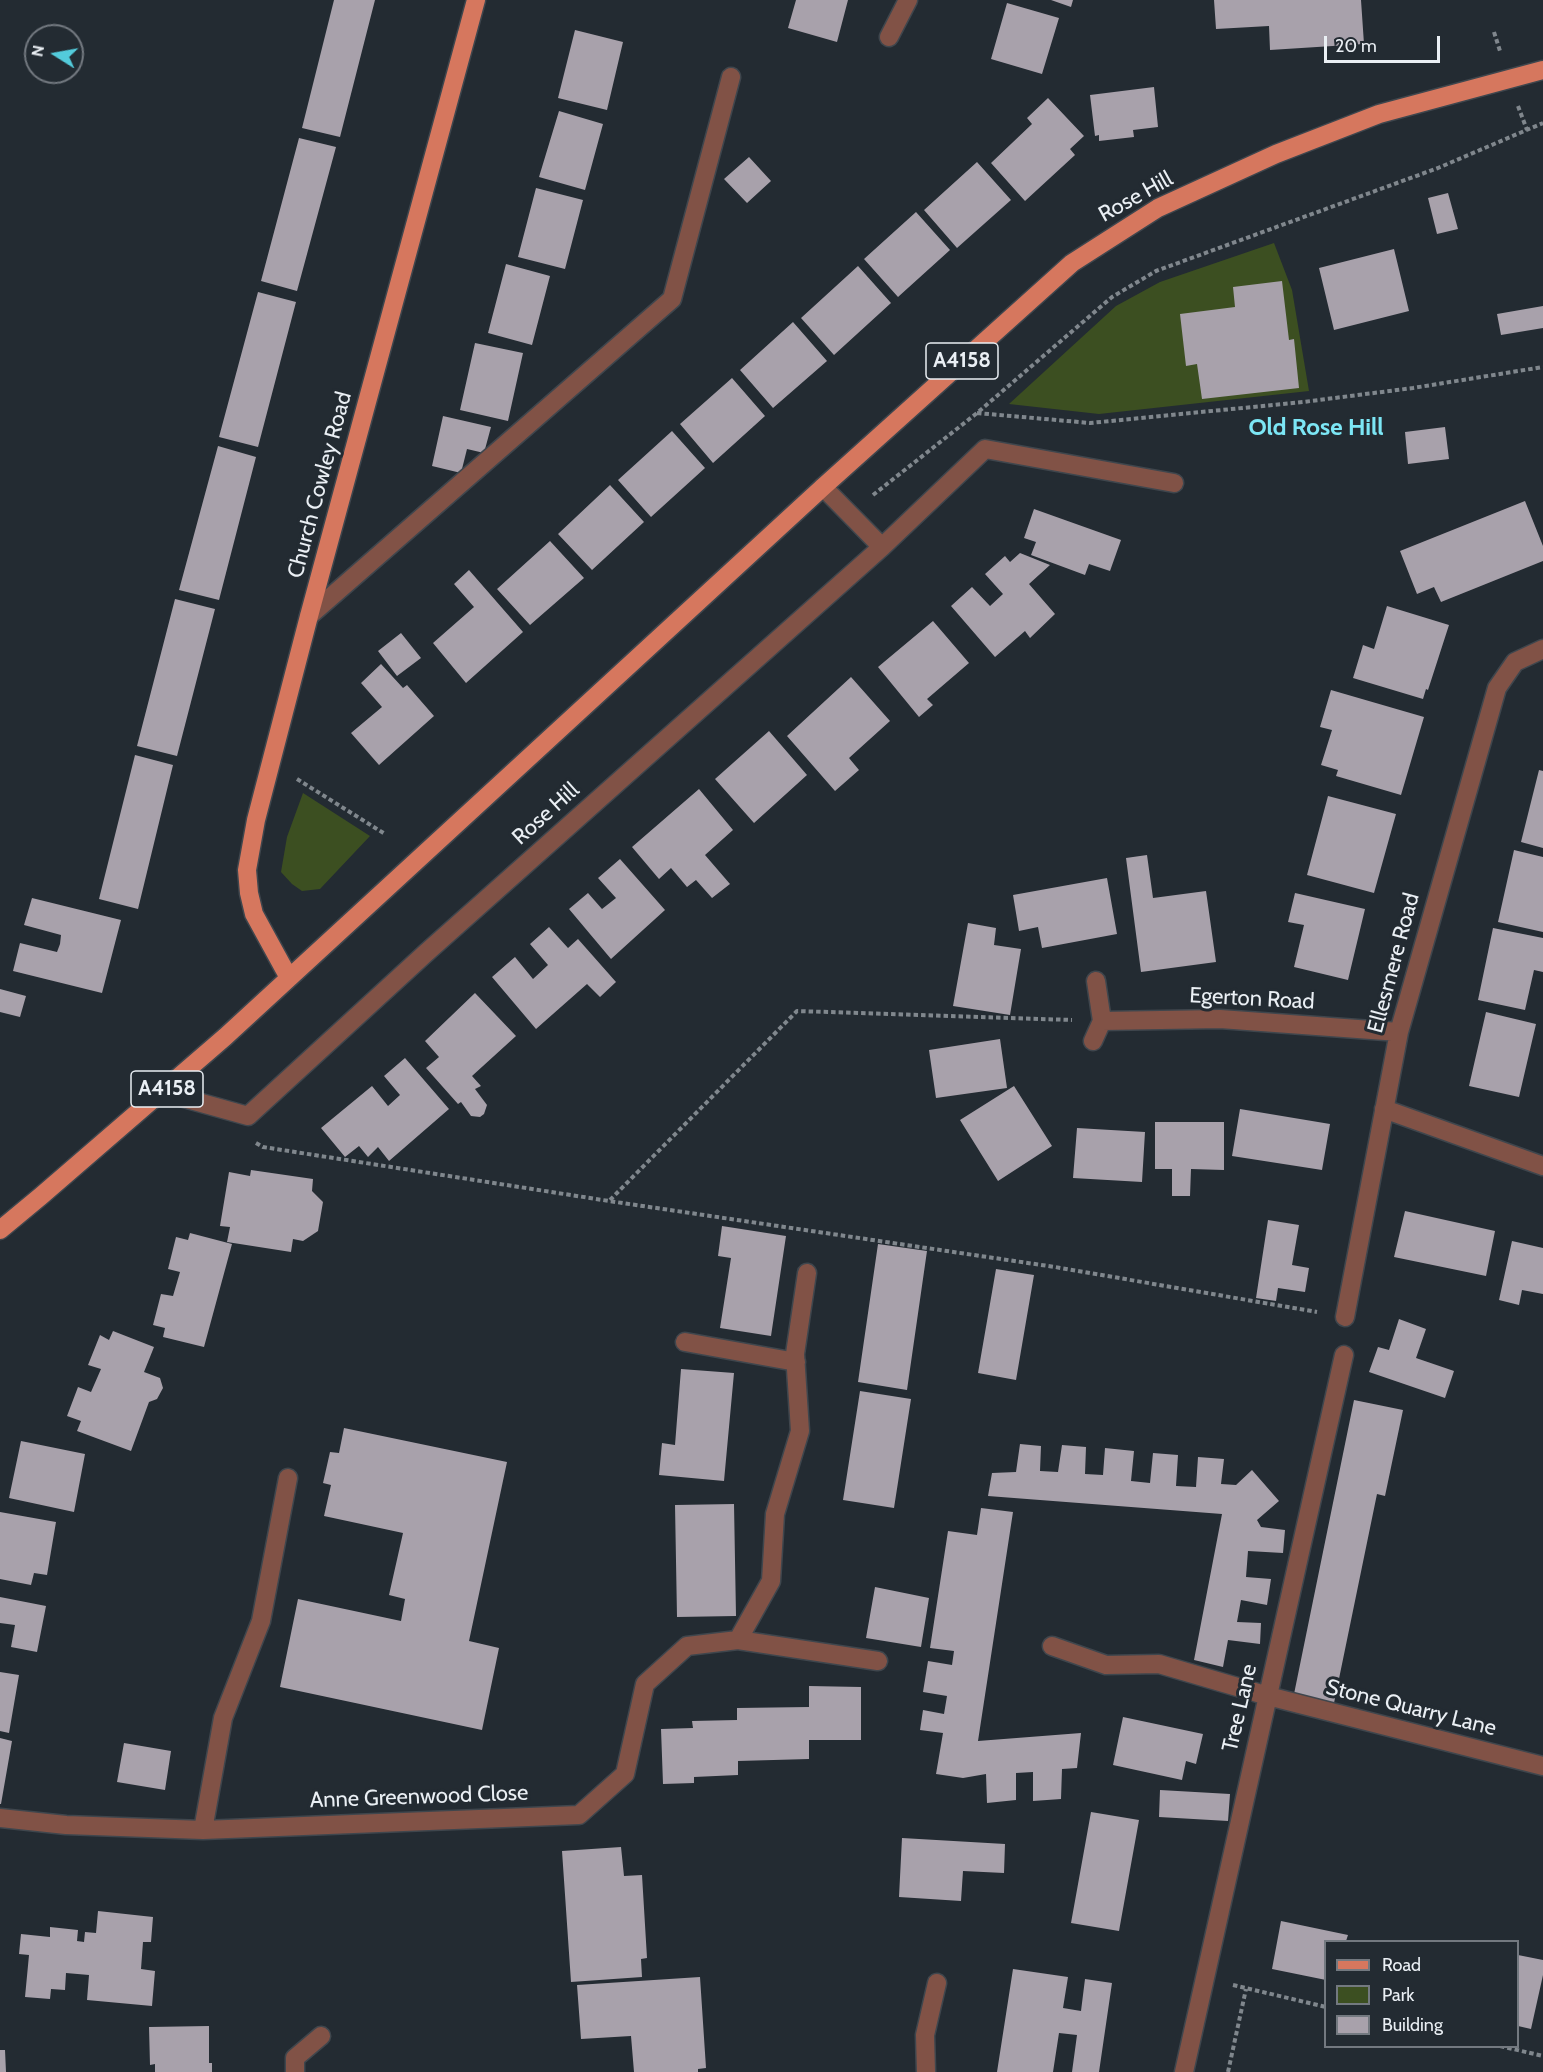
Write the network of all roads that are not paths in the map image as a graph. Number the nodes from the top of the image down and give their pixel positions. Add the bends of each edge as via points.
1 (476, 0) edge
2 (908, 0) edge
3 (889, 37) dead end
4 (1543, 70) edge
5 (731, 77) dead end
6 (1174, 483) dead end
7 (823, 487) junction
8 (882, 547) junction
9 (309, 616) junction
10 (1543, 649) edge
11 (289, 978) junction
12 (1096, 981) dead end
13 (1102, 1021) junction
14 (1399, 1032) junction
15 (1093, 1041) dead end
16 (162, 1092) junction
17 (1384, 1109) junction
18 (1543, 1166) edge
19 (0, 1230) edge
20 (807, 1273) dead end
21 (1345, 1317) road end
22 (685, 1341) dead end
23 (1344, 1355) dead end
24 (796, 1362) junction
25 (288, 1479) dead end
26 (738, 1640) junction
27 (1052, 1646) dead end
28 (878, 1661) dead end
29 (1268, 1696) junction
30 (1543, 1766) edge
31 (0, 1818) edge
32 (203, 1830) junction
33 (937, 1983) dead end
34 (321, 2036) dead end
35 (295, 2072) edge
36 (926, 2072) edge
37 (1184, 2072) edge

1 - 9 main road, Church Cowley Road
2 - 3 street
4 - 7 main road, Rose Hill / A4158 via 1379,114 1276,154 1158,208 1072,263
5 - 9 street via 672,298
6 - 8 street via 985,449
7 - 8 street
7 - 11 main road, Rose Hill / A4158
8 - 16 street, Rose Hill via 248,1116
9 - 11 main road, Church Cowley Road via 256,820 247,870 254,914
10 - 14 street, Ellesmere Road via 1515,662 1497,688
11 - 16 main road, A4158
12 - 13 street
13 - 14 street, Egerton Road via 1220,1019
13 - 15 street
14 - 17 street, Ellesmere Road
16 - 19 main road, A4158
17 - 18 street
17 - 21 street, Ellesmere Road
20 - 24 street
22 - 24 street
23 - 29 street, Tree Lane
24 - 26 street via 800,1431 775,1514 771,1581
25 - 32 street via 261,1621 223,1718
26 - 28 street, Anne Greenwood Close
26 - 32 street, Anne Greenwood Close via 687,1646 645,1684 625,1774 579,1815
27 - 29 street, Stone Quarry Lane via 1106,1665 1159,1664
29 - 30 street, Stone Quarry Lane
29 - 37 street, Tree Lane
31 - 32 street, Anne Greenwood Close via 66,1825
33 - 36 street via 925,2035
34 - 35 street via 295,2058

